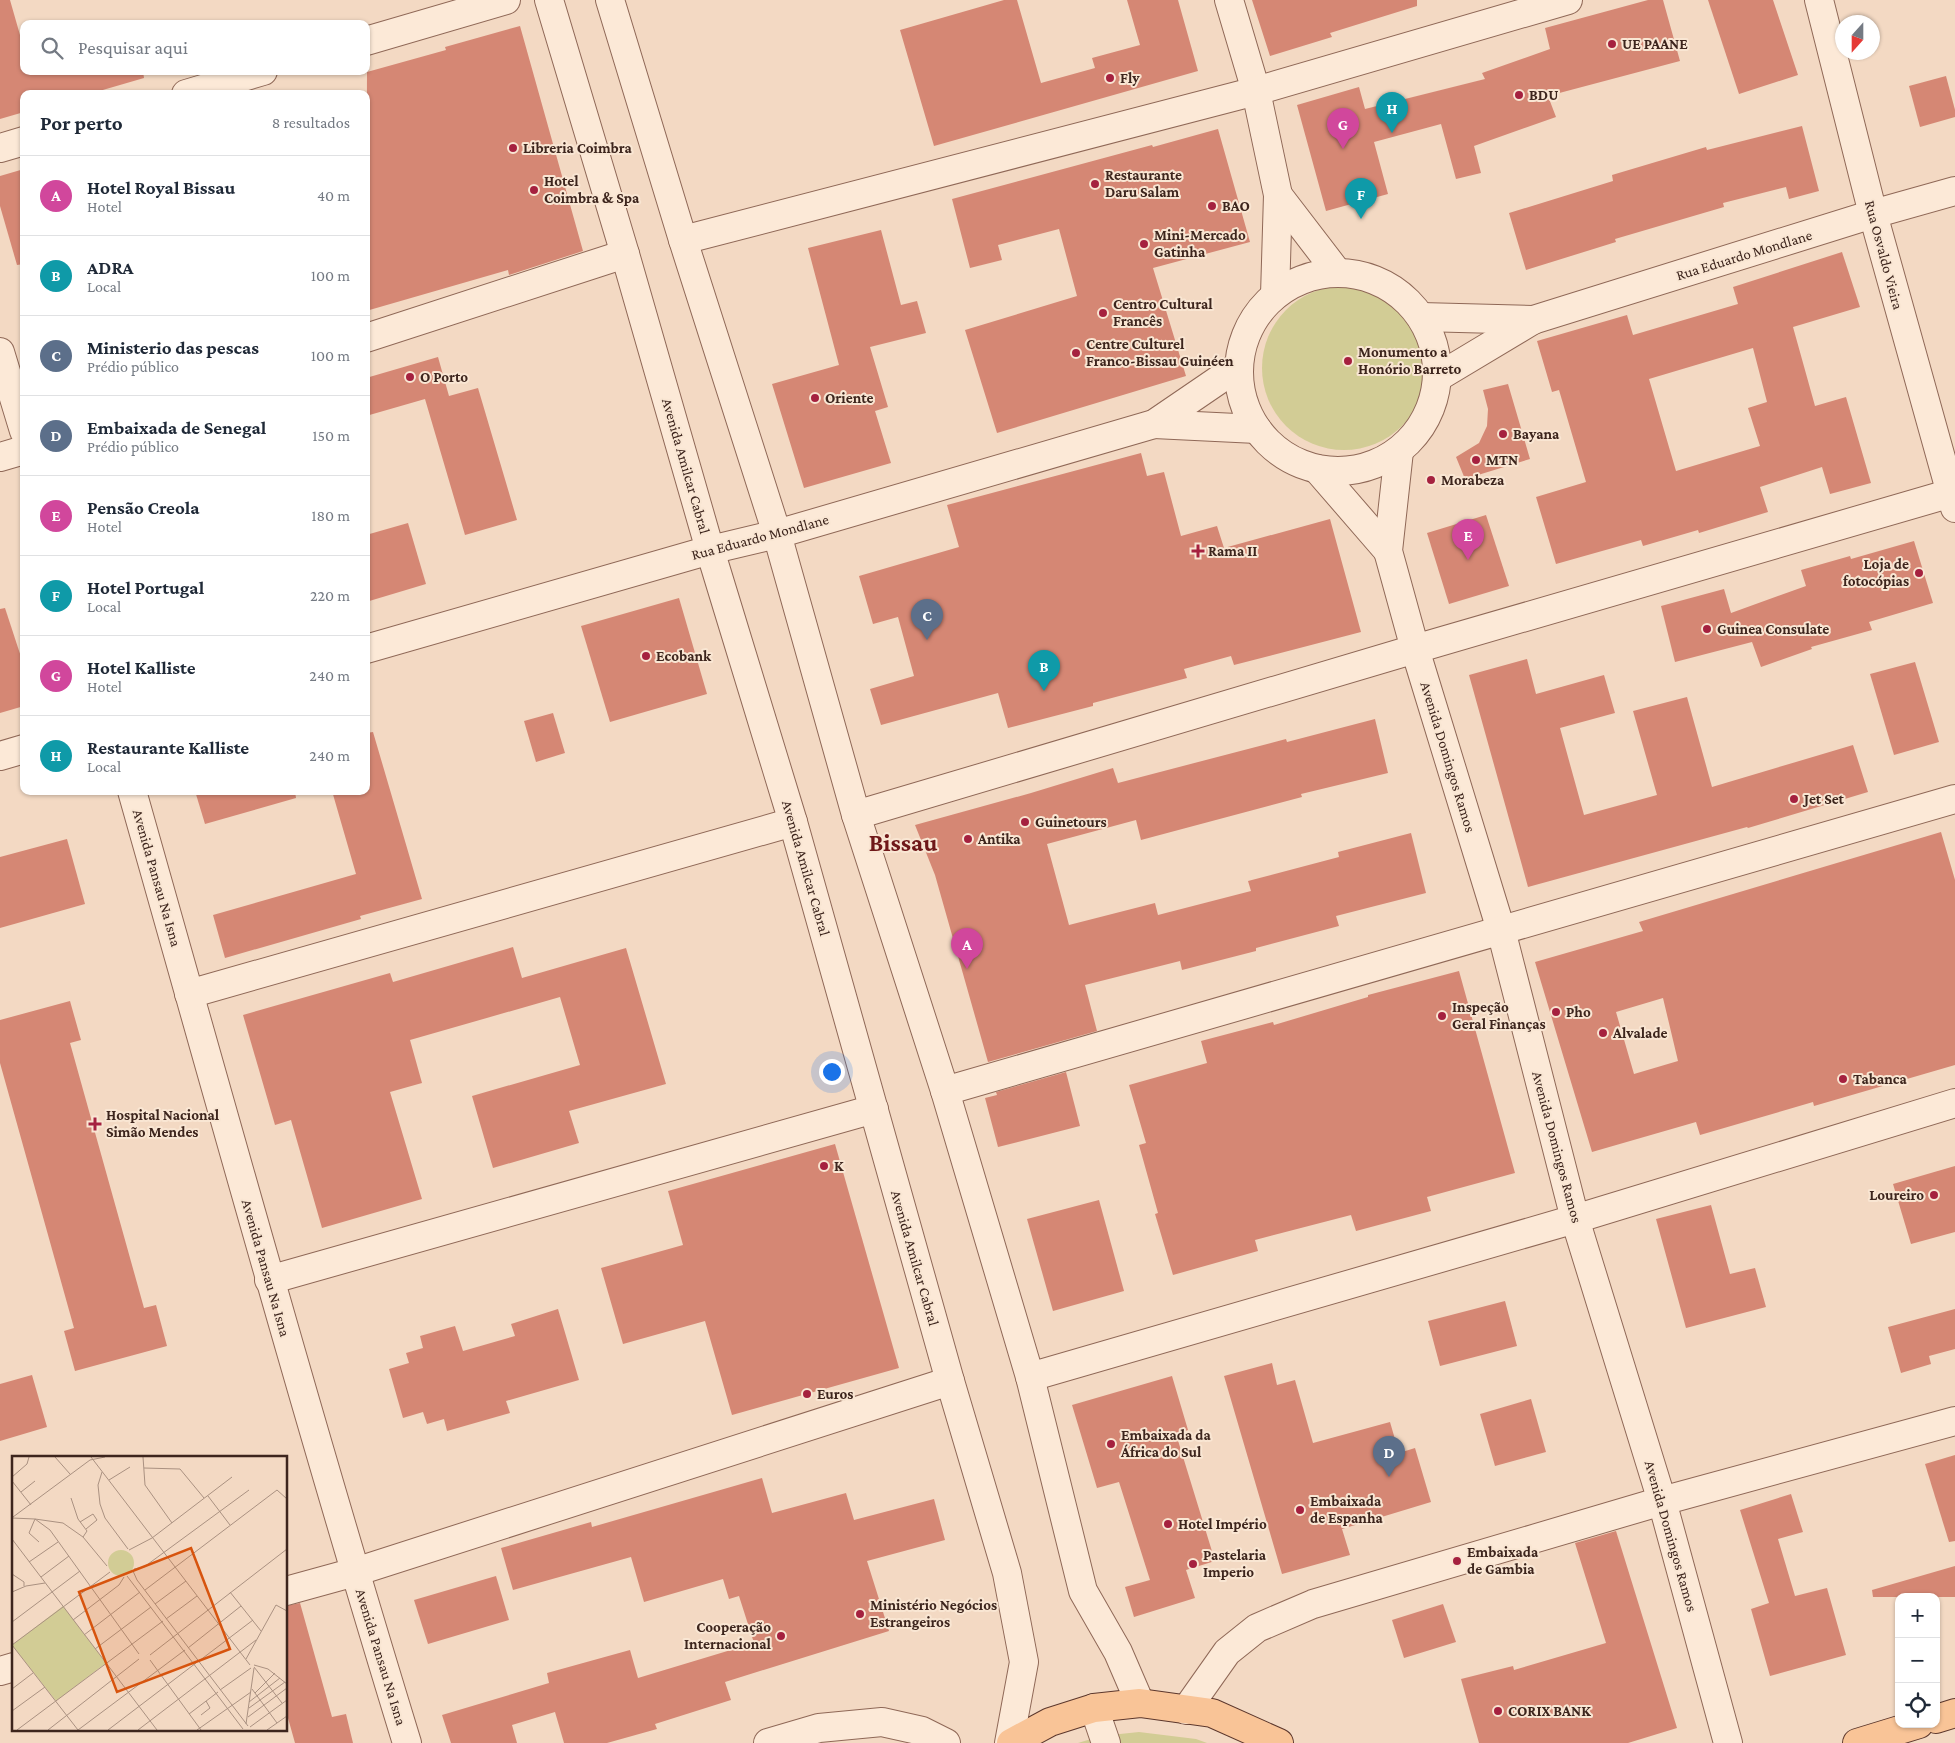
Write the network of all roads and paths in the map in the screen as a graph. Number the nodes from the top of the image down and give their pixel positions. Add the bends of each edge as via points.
1 (506, 0) edge
2 (549, 0) edge
3 (610, 0) edge
4 (1229, 0) edge
5 (1568, 0) edge
6 (1819, 0) edge
7 (370, 40) edge
8 (250, 75) edge
9 (199, 90) edge
10 (1256, 91) junction
11 (20, 143) edge
12 (0, 148) edge
13 (1955, 191) edge
14 (1278, 195) junction
15 (1873, 214) junction
16 (683, 240) junction
17 (625, 254) junction
18 (1337, 272) junction
19 (1275, 295) junction
20 (1422, 318) junction
21 (1533, 320) junction
22 (370, 337) edge
23 (0, 352) edge
24 (1238, 366) junction
25 (1438, 377) junction
26 (20, 418) edge
27 (1154, 424) junction
28 (1257, 429) junction
29 (20, 451) edge
30 (1399, 451) junction
31 (0, 457) edge
32 (1317, 469) junction
33 (1953, 498) edge
34 (777, 534) junction
35 (710, 550) junction
36 (1388, 551) junction
37 (370, 648) edge
38 (1415, 649) junction
39 (20, 750) edge
40 (0, 756) edge
41 (133, 795) edge
42 (1955, 799) edge
43 (856, 815) junction
44 (793, 822) junction
45 (1501, 930) junction
46 (189, 994) junction
47 (945, 1091) junction
48 (1955, 1103) edge
49 (874, 1109) junction
50 (1575, 1219) junction
51 (270, 1280) junction
52 (1030, 1377) junction
53 (950, 1382) junction
54 (1955, 1421) edge
55 (1662, 1501) junction
56 (355, 1572) junction
57 (288, 1590) edge
58 (1140, 1704) junction
59 (1094, 1708) junction
60 (1186, 1710) junction
61 (1955, 1713) edge
62 (1940, 1718) edge
63 (1906, 1728) edge
64 (407, 1743) edge
65 (768, 1743) edge
66 (946, 1743) edge
67 (1010, 1743) edge
68 (1106, 1743) edge
69 (1278, 1743) edge
70 (1728, 1743) edge
71 (1857, 1743) edge

1 - 7 street
2 - 17 street, Avenida Amilcar Cabral
3 - 16 street
4 - 10 street
5 - 10 street
6 - 15 street, Rua Osvaldo Vieira
8 - 9 street
10 - 14 street
10 - 16 street
11 - 12 street
13 - 15 street, Rua Eduardo Mondlane
14 - 18 street
14 - 19 street
15 - 21 street, Rua Eduardo Mondlane
15 - 33 street, Rua Osvaldo Vieira
16 - 34 street
17 - 22 street
17 - 35 street, Avenida Amilcar Cabral
18 - 19 street via 1309,276
18 - 20 street via 1385,284 1405,298
19 - 24 street via 1249,326
20 - 21 street, Rua Eduardo Mondlane
20 - 25 street via 1436,351
21 - 25 street, Rua Eduardo Mondlane
23 - 26 street
24 - 27 street, Rua Eduardo Mondlane
24 - 28 street via 1244,404
25 - 30 street via 1433,405 1420,430
27 - 28 street, Rua Eduardo Mondlane
27 - 34 street, Rua Eduardo Mondlane
28 - 32 street via 1294,461
29 - 31 street
30 - 32 street via 1379,463 1349,471
30 - 36 street, Avenida Domingos Ramos
32 - 36 street, Avenida Domingos Ramos
33 - 38 street
34 - 35 street, Rua Eduardo Mondlane
34 - 43 street
35 - 37 street, Rua Eduardo Mondlane
35 - 44 street, Avenida Amilcar Cabral
36 - 38 street, Avenida Domingos Ramos
38 - 43 street
38 - 45 street, Avenida Domingos Ramos
39 - 40 street
41 - 46 street, Avenida Pansau Na Isna
42 - 45 street
43 - 47 street
44 - 46 street
44 - 49 street, Avenida Amilcar Cabral
45 - 47 street
45 - 50 street, Avenida Domingos Ramos
46 - 51 street, Avenida Pansau Na Isna
47 - 52 street
48 - 50 street
49 - 51 street
49 - 53 street, Avenida Amilcar Cabral
50 - 52 street
50 - 55 street, Avenida Domingos Ramos
51 - 56 street, Avenida Pansau Na Isna
52 - 58 street via 1083,1591 1118,1652
53 - 56 street
53 - 67 street, Avenida Amilcar Cabral via 1007,1574 1024,1662
54 - 55 street
55 - 60 street via 1313,1604 1257,1628 1227,1652
55 - 70 street, Avenida Domingos Ramos
56 - 57 street
56 - 64 street, Avenida Pansau Na Isna
58 - 59 main road
58 - 60 main road
59 - 67 main road via 1050,1722
59 - 68 street
60 - 69 main road via 1212,1713
61 - 62 main road
63 - 71 main road
65 - 66 street via 820,1728 882,1722 922,1731

